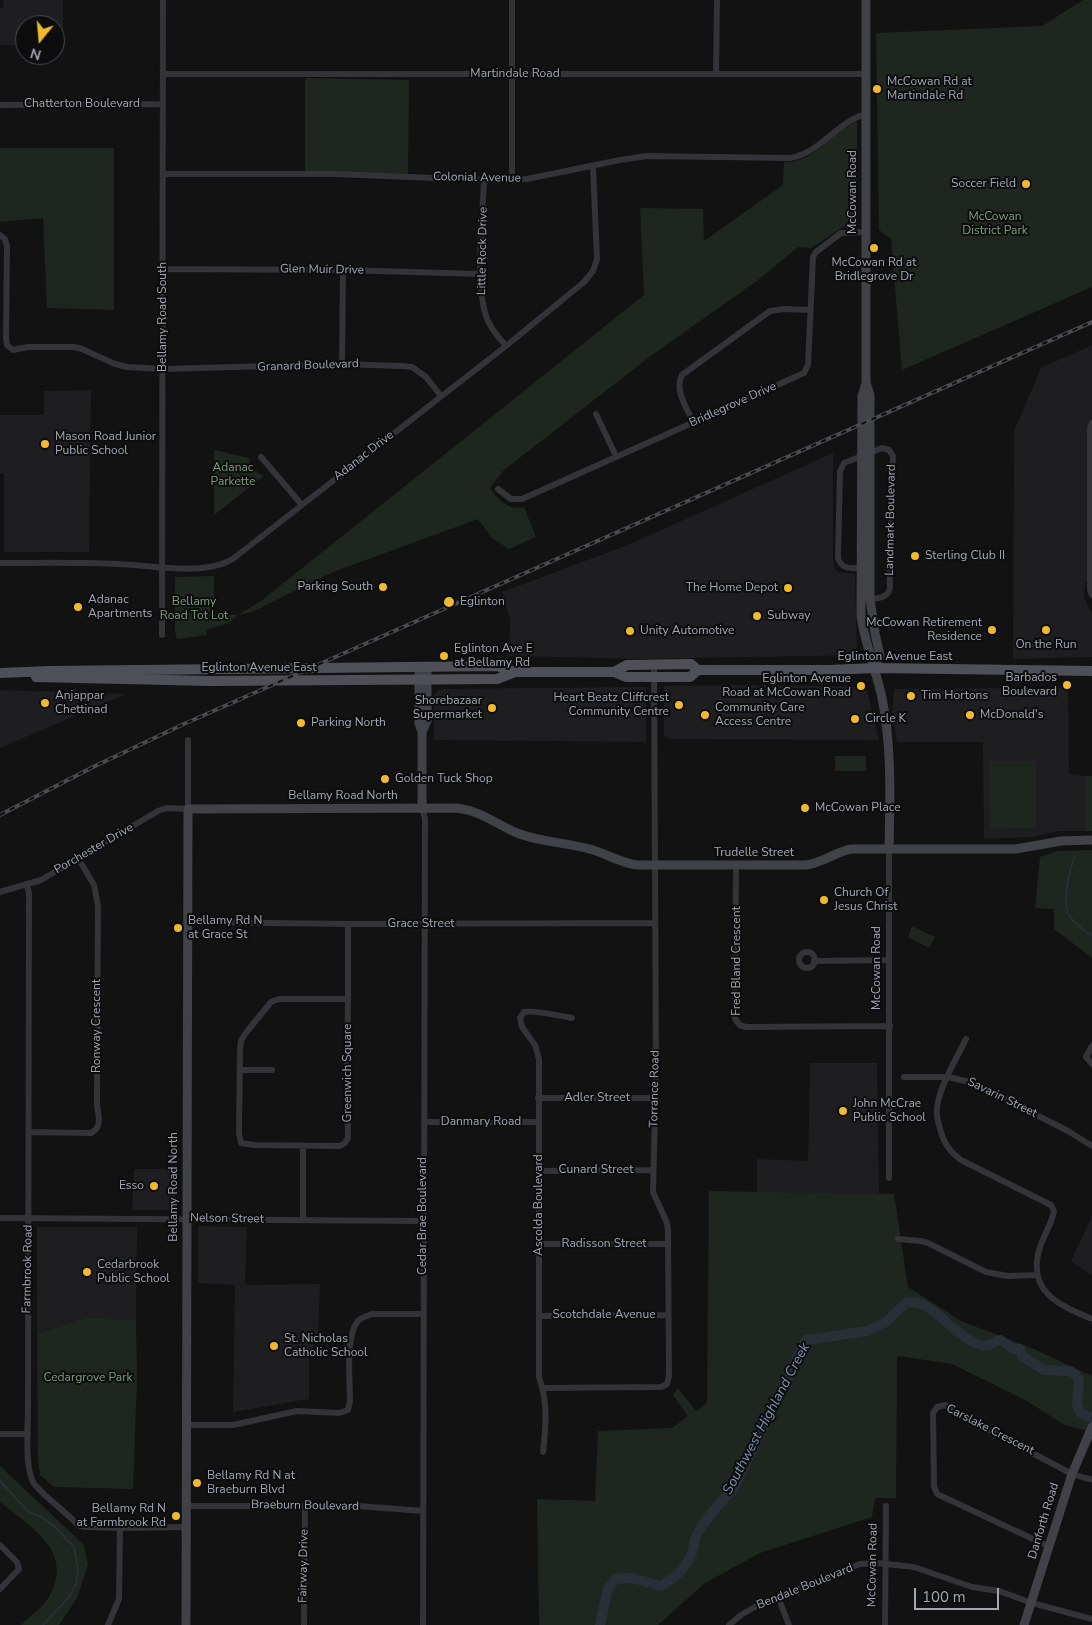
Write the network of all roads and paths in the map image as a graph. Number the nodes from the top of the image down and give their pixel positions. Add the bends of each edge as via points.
1 (163, 0) edge
2 (512, 0) edge
3 (717, 0) edge
4 (866, 0) edge
5 (163, 74) junction
6 (512, 74) junction
7 (716, 74) junction
8 (866, 74) junction
9 (163, 104) junction
10 (0, 105) edge
11 (866, 114) junction
12 (593, 166) junction
13 (163, 174) junction
14 (512, 179) junction
15 (484, 180) junction
16 (866, 232) junction
17 (0, 235) edge
18 (164, 269) junction
19 (343, 270) junction
20 (480, 274) junction
21 (810, 310) junction
22 (506, 346) junction
23 (342, 364) junction
24 (163, 370) junction
25 (866, 383) junction
26 (441, 396) junction
27 (596, 414) dead end
28 (693, 422) junction
29 (1092, 424) edge
30 (616, 456) junction
31 (261, 457) dead end
32 (498, 489) dead end
33 (302, 505) junction
34 (0, 563) edge
35 (163, 568) junction
36 (862, 568) junction
37 (1092, 596) edge
38 (870, 599) junction
39 (162, 635) dead end
40 (654, 665) junction
41 (423, 667) junction
42 (875, 668) junction
43 (698, 670) junction
44 (1092, 671) edge
45 (514, 672) junction
46 (614, 672) junction
47 (2, 673) edge
48 (654, 677) junction
49 (423, 680) junction
50 (188, 740) dead end
51 (422, 808) junction
52 (188, 809) junction
53 (1092, 840) edge
54 (889, 849) junction
55 (78, 858) junction
56 (655, 865) junction
57 (736, 866) junction
58 (27, 885) junction
59 (0, 892) edge
60 (188, 922) junction
61 (655, 923) junction
62 (348, 924) junction
63 (424, 924) junction
64 (890, 960) junction
65 (814, 961) dead end
66 (348, 999) junction
67 (572, 1018) dead end
68 (890, 1026) junction
69 (966, 1039) dead end
70 (1092, 1046) edge
71 (1092, 1064) edge
72 (240, 1070) junction
73 (272, 1070) dead end
74 (904, 1077) dead end
75 (948, 1077) junction
76 (538, 1098) junction
77 (655, 1098) junction
78 (424, 1122) junction
79 (538, 1122) junction
80 (29, 1132) junction
81 (303, 1146) junction
82 (1092, 1146) edge
83 (653, 1170) junction
84 (539, 1171) junction
85 (889, 1178) dead end
86 (0, 1218) edge
87 (29, 1218) junction
88 (186, 1219) junction
89 (303, 1220) junction
90 (423, 1221) junction
91 (898, 1239) dead end
92 (539, 1244) junction
93 (668, 1244) junction
94 (1037, 1275) junction
95 (423, 1314) junction
96 (668, 1315) junction
97 (540, 1316) junction
98 (1092, 1319) edge
99 (543, 1388) junction
100 (186, 1425) junction
101 (1092, 1427) edge
102 (0, 1434) edge
103 (28, 1434) junction
104 (544, 1452) dead end
105 (1072, 1474) junction
106 (1092, 1480) edge
107 (187, 1506) junction
108 (886, 1506) dead end
109 (305, 1507) junction
110 (423, 1510) junction
111 (186, 1527) junction
112 (120, 1528) junction
113 (0, 1545) edge
114 (1050, 1547) junction
115 (885, 1564) junction
116 (0, 1589) edge
117 (778, 1598) junction
118 (1032, 1603) junction
119 (1092, 1619) edge
120 (108, 1625) edge
121 (186, 1625) edge
122 (304, 1625) edge
123 (422, 1625) edge
124 (729, 1625) edge
125 (789, 1625) edge
126 (885, 1625) edge
127 (1024, 1625) edge

1 - 5 street, Bellamy Road South
2 - 6 street
3 - 7 street
4 - 8 street, McCowan Road
5 - 6 street, Martindale Road
5 - 9 street, Bellamy Road South
6 - 7 street, Martindale Road
6 - 14 street
7 - 8 street, Martindale Road
8 - 11 street, McCowan Road
9 - 10 street, Chatterton Boulevard
9 - 13 street, Bellamy Road South
11 - 12 street, Colonial Avenue via 855,116 812,150 790,158 646,156
11 - 16 street, McCowan Road
12 - 14 street, Colonial Avenue
12 - 22 street, Adanac Drive via 596,266 584,282
13 - 15 street, Colonial Avenue via 335,174
13 - 18 street, Bellamy Road South
14 - 15 street, Colonial Avenue
15 - 20 street, Little Rock Drive
16 - 21 street, Bridlegrove Drive via 841,233 816,252 812,263
16 - 25 street, McCowan Road
17 - 24 street, Granard Boulevard via 7,246 6,338 10,349 74,347 115,364
18 - 19 street, Glen Muir Drive
18 - 24 street, Bellamy Road South
19 - 20 street, Glen Muir Drive
19 - 23 street
20 - 22 street, Little Rock Drive via 481,298 488,321
21 - 28 street, Bridlegrove Drive via 808,364 804,373
21 - 28 street via 770,311 682,375 679,390
22 - 26 street, Adanac Drive
23 - 24 street, Granard Boulevard
23 - 26 street, Granard Boulevard via 412,367 426,377
24 - 35 street, Bellamy Road South
25 - 36 street, McCowan Road via 862,396
25 - 38 street, McCowan Road via 870,395
26 - 33 street, Adanac Drive
27 - 30 street
28 - 30 street, Bridlegrove Drive
29 - 37 street
30 - 32 street, Bridlegrove Drive via 522,499 511,499
31 - 33 street
33 - 35 street, Adanac Drive via 226,564
34 - 35 street, Adanac Drive via 119,564
35 - 39 street, Bellamy Road South
36 - 38 street, Landmark Boulevard via 845,567 838,558 839,476 844,463 886,448 893,456 890,588 885,596
36 - 42 street, McCowan Road via 861,616
38 - 42 street, McCowan Road via 880,656
40 - 43 main road, Eglinton Avenue East via 691,664
40 - 46 main road, Eglinton Avenue East via 627,665
40 - 48 street, Torrance Road
41 - 45 main road, Eglinton Avenue East via 497,666
41 - 47 main road, Eglinton Avenue East
41 - 49 street
42 - 43 main road, Eglinton Avenue East
42 - 44 main road, Eglinton Avenue East
42 - 54 street, McCowan Road via 890,764
43 - 48 main road, Eglinton Avenue East via 690,677
45 - 46 main road, Eglinton Avenue East
45 - 49 main road, Eglinton Avenue East via 497,679
46 - 48 main road, Eglinton Avenue East via 626,677
47 - 49 main road, Eglinton Avenue East via 22,677 200,681
48 - 56 street, Torrance Road
49 - 51 street via 419,723 422,732
50 - 52 street, Bellamy Road North
51 - 52 street, Bellamy Road North
51 - 56 street, Trudelle Street via 470,810 534,839 593,850 629,864
51 - 63 street, Cedar Brae Boulevard via 425,819
52 - 55 street, Porchester Drive via 158,811
52 - 60 street, Bellamy Road North
53 - 54 street, Trudelle Street via 1061,841 1016,849
54 - 57 street, Trudelle Street via 846,850 806,865
54 - 64 street, McCowan Road
55 - 58 street, Porchester Drive
55 - 80 street, Ronway Crescent via 94,885 98,906 99,1124 91,1133
56 - 57 street, Trudelle Street
56 - 61 street, Torrance Road
57 - 68 street, Fred Bland Crescent via 735,1018 738,1024 743,1027
58 - 59 street, Porchester Drive
58 - 80 street, Farmbrook Road
60 - 62 street, Grace Street
60 - 88 street, Bellamy Road North
61 - 63 street, Grace Street
61 - 77 street, Torrance Road
62 - 63 street, Grace Street
62 - 66 street, Greenwich Square
63 - 78 street, Cedar Brae Boulevard
64 - 65 street
64 - 68 street, McCowan Road
66 - 72 street, Greenwich Square via 279,999 271,1002 241,1041
66 - 81 street, Greenwich Square via 348,1138 340,1146
67 - 76 street, Ascolda Boulevard via 530,1011 524,1012 520,1018 537,1050
68 - 85 street, McCowan Road
69 - 75 street
70 - 71 street via 1086,1057
72 - 73 street
72 - 81 street, Greenwich Square via 241,1143
74 - 75 street, Savarin Street
75 - 82 street, Savarin Street via 988,1089
75 - 94 street via 942,1085 937,1114 947,1147 961,1160 1051,1205 1054,1211 1037,1257
76 - 77 street, Adler Street
76 - 79 street, Ascolda Boulevard
77 - 83 street, Torrance Road
78 - 79 street, Danmary Road
78 - 90 street, Cedar Brae Boulevard
79 - 84 street, Ascolda Boulevard
80 - 87 street, Farmbrook Road
81 - 89 street
83 - 84 street, Cunard Street
83 - 93 street, Torrance Road via 653,1192 667,1223
84 - 92 street, Ascolda Boulevard
86 - 87 street, Nelson Street
87 - 88 street, Nelson Street
87 - 103 street, Farmbrook Road
88 - 89 street, Nelson Street
88 - 100 street, Bellamy Road North
89 - 90 street, Nelson Street
90 - 95 street, Cedar Brae Boulevard
91 - 94 street via 928,1243 997,1276
92 - 93 street, Radisson Street
92 - 97 street, Ascolda Boulevard
93 - 96 street, Torrance Road
94 - 98 street via 1050,1297 1068,1310
95 - 100 street via 372,1314 364,1316 354,1327 350,1341 348,1410 339,1413 297,1411 233,1425
95 - 110 street, Cedar Brae Boulevard
96 - 97 street, Scotchdale Avenue
96 - 99 street, Torrance Road via 669,1376 661,1387
97 - 99 street, Ascolda Boulevard via 539,1377
99 - 104 street, Ascolda Boulevard via 547,1414
100 - 107 street, Bellamy Road North
101 - 105 street, Danforth Road
102 - 103 street
103 - 112 street, Farmbrook Road via 29,1467 35,1485 78,1525
105 - 106 street
105 - 114 street, Danforth Road
105 - 114 street, Carslake Crescent via 953,1412 946,1405 937,1407 933,1413 934,1486 937,1494
107 - 109 street, Braeburn Boulevard
107 - 111 street, Bellamy Road North
108 - 115 street, McCowan Road
109 - 110 street, Braeburn Boulevard
109 - 122 street, Fairway Drive
110 - 123 street, Cedar Brae Boulevard
111 - 112 street, Farmbrook Road
111 - 121 street, Bellamy Road North
112 - 120 street via 119,1598
113 - 116 street via 17,1562 19,1569
114 - 118 street, Danforth Road
115 - 117 street, Bendale Boulevard via 860,1564
115 - 118 street, Bendale Boulevard via 914,1567
115 - 126 street, McCowan Road
117 - 124 street, Bendale Boulevard via 760,1604
117 - 125 street
118 - 119 street, Bendale Boulevard
118 - 127 street, Danforth Road

